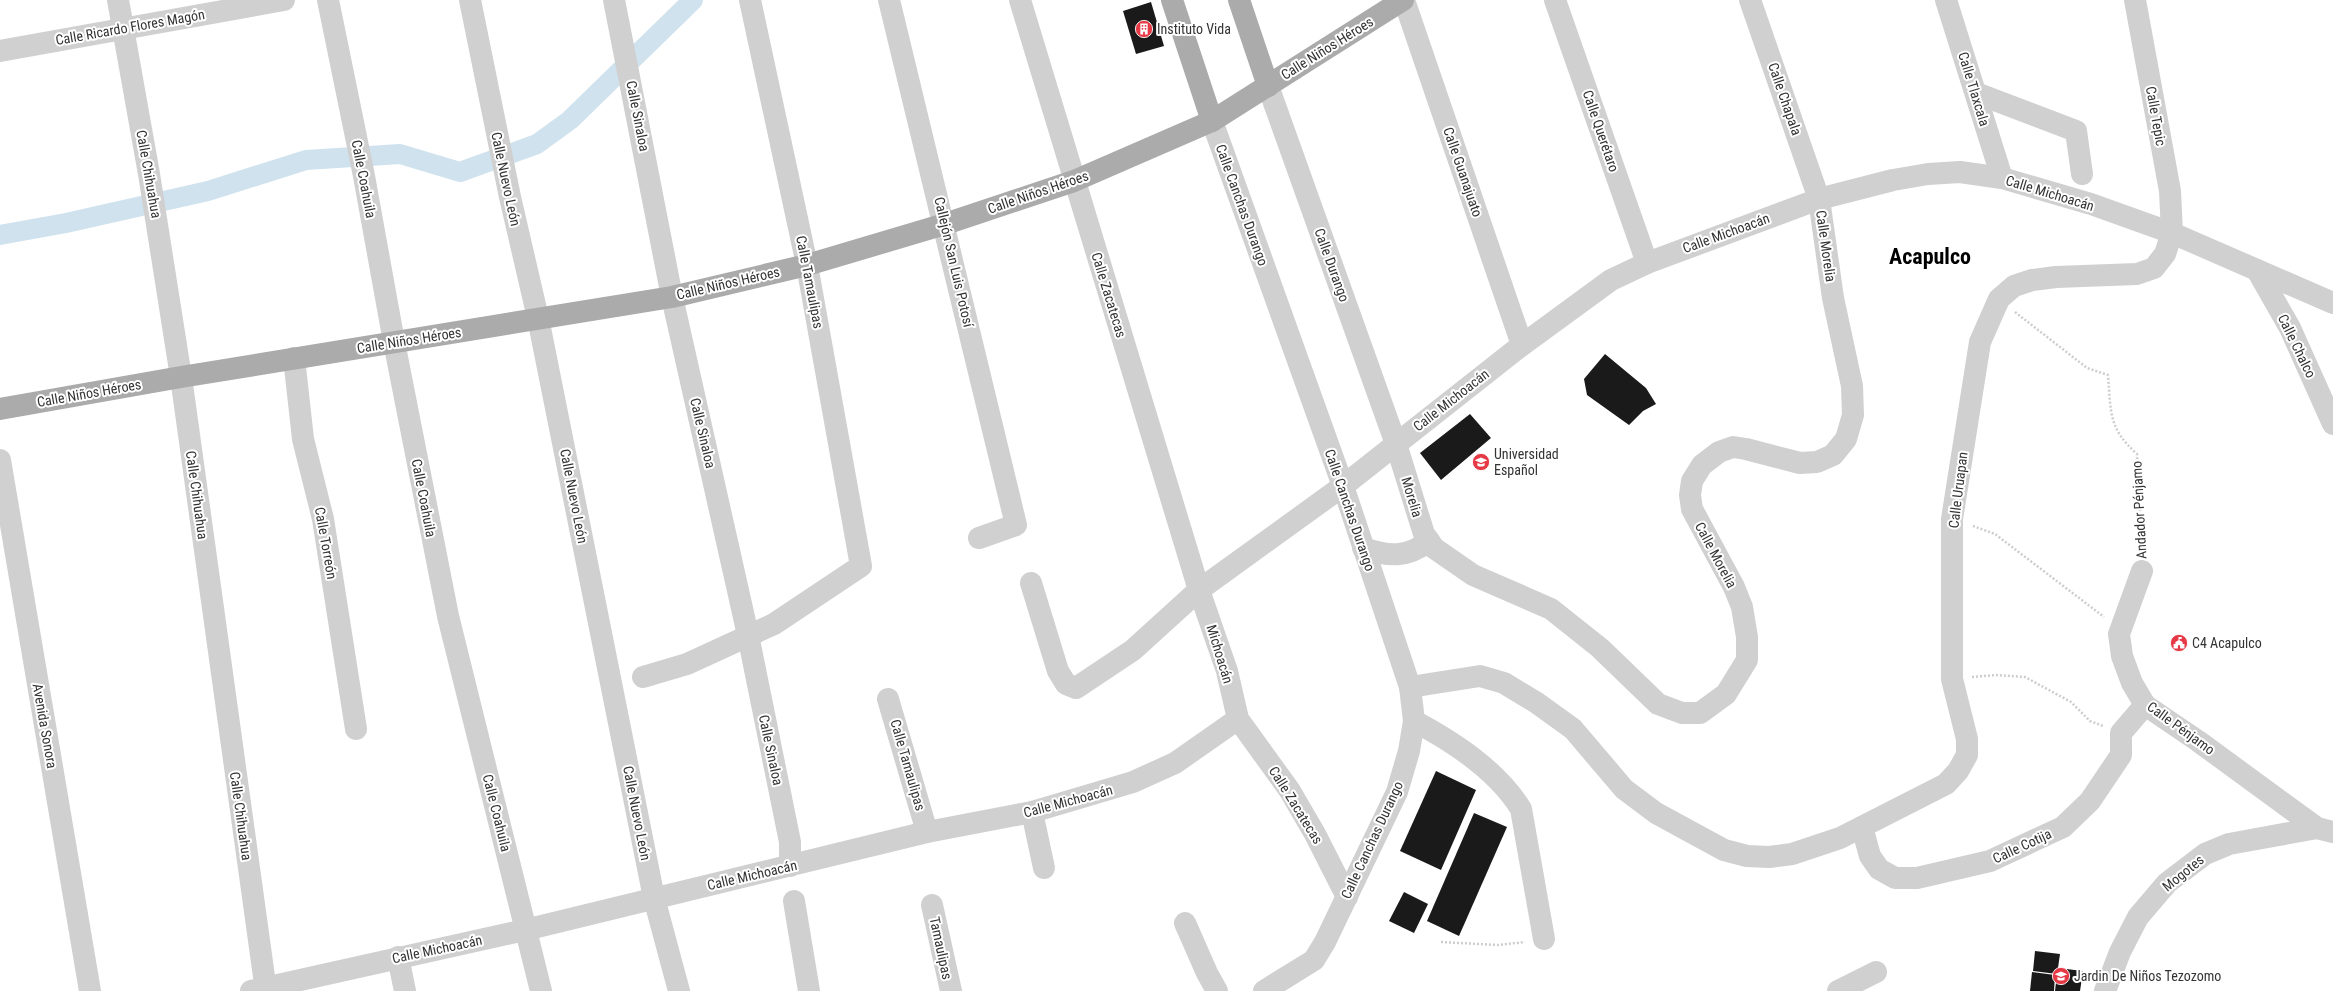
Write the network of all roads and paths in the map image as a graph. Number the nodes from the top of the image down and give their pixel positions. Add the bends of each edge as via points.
1 (118, 0) edge
2 (284, 0) edge
3 (328, 0) edge
4 (470, 0) edge
5 (614, 0) edge
6 (750, 0) edge
7 (889, 0) edge
8 (1020, 0) edge
9 (1172, 0) edge
10 (1239, 0) edge
11 (1404, 0) edge
12 (1556, 0) edge
13 (1750, 0) edge
14 (1946, 0) edge
15 (2135, 0) edge
16 (123, 29) junction
17 (0, 51) edge
18 (1268, 86) junction
19 (1976, 93) junction
20 (1212, 121) junction
21 (2082, 174) dead end
22 (2002, 178) junction
23 (1074, 181) junction
24 (1819, 198) junction
25 (945, 224) junction
26 (2172, 233) junction
27 (1647, 263) junction
28 (807, 264) junction
29 (2257, 270) junction
30 (672, 297) junction
31 (1999, 299) junction
32 (2333, 303) edge
33 (538, 318) junction
34 (394, 342) junction
35 (1522, 345) junction
36 (294, 358) junction
37 (181, 377) junction
38 (0, 409) edge
39 (2333, 424) edge
40 (1396, 444) junction
41 (0, 460) edge
42 (1343, 486) junction
43 (1952, 519) junction
44 (979, 538) dead end
45 (1431, 544) junction
46 (1363, 548) junction
47 (2142, 571) joint
48 (1030, 583) dead end
49 (1199, 590) junction
50 (2119, 634) junction
51 (748, 635) junction
52 (643, 677) dead end
53 (1952, 679) junction
54 (1410, 687) junction
55 (888, 699) dead end
56 (2145, 705) junction
57 (1238, 718) junction
58 (1414, 721) junction
59 (356, 729) dead end
60 (2121, 733) junction
61 (1032, 812) junction
62 (1862, 827) junction
63 (2325, 830) edge
64 (927, 832) junction
65 (790, 866) junction
66 (1044, 868) dead end
67 (1347, 897) junction
68 (654, 898) junction
69 (794, 901) dead end
70 (932, 905) dead end
71 (1185, 923) dead end
72 (526, 930) junction
73 (1544, 939) joint
74 (1441, 942) dead end
75 (398, 957) junction
76 (1876, 972) dead end
77 (261, 990) edge
78 (90, 991) edge
79 (405, 991) edge
80 (541, 991) edge
81 (679, 991) edge
82 (809, 991) edge
83 (951, 991) edge
84 (1217, 991) edge
85 (1264, 991) edge
86 (1838, 991) edge
87 (2105, 991) edge

1 - 16 street, Calle Chihuahua
2 - 16 street, Calle Ricardo Flores Magón
3 - 34 street, Calle Coahuila
4 - 33 street, Calle Nuevo León via 510,197
5 - 30 street, Calle Sinaloa
6 - 28 street, Calle Tamaulipas
7 - 25 street, Callejón San Luis Potosí
8 - 23 street, Calle Zacatecas
9 - 20 main road, Calle Canchas Durango
10 - 18 main road
11 - 18 main road, Calle Niños Héroes
11 - 35 street, Calle Guanajuato
12 - 27 street, Calle Querétaro
13 - 24 street, Calle Chapala
14 - 19 street, Calle Tlaxcala
15 - 26 street, Calle Tepic via 2170,191
16 - 17 street, Calle Ricardo Flores Magón
16 - 37 street, Calle Chihuahua
18 - 20 main road, Calle Niños Héroes
18 - 40 street, Calle Durango
19 - 21 street via 2076,131
19 - 22 street, Calle Tlaxcala
20 - 23 main road, Calle Niños Héroes
20 - 42 street, Calle Canchas Durango
22 - 24 street, Calle Michoacán via 1960,172 1928,174
22 - 26 street, Calle Michoacán via 2091,204
23 - 25 main road, Calle Niños Héroes
23 - 49 street, Calle Zacatecas
24 - 27 street, Calle Michoacán
24 - 45 street, Calle Morelia via 1833,298 1852,386 1853,415 1846,439 1833,455 1817,462 1800,463 1733,447 1719,452 1702,465 1692,481 1692,509 1734,587 1742,607 1747,637 1747,660 1726,694 1700,713 1682,713 1658,704 1600,648 1551,609 1473,574
25 - 28 main road, Calle Niños Héroes
25 - 44 street, Callejón San Luis Potosí via 1016,525
26 - 29 street, Calle Michoacán
26 - 31 street, Calle Uruapan via 2165,254 2154,268 2137,274 2032,280 2014,286
27 - 35 street, Calle Michoacán via 1611,280
28 - 30 main road, Calle Niños Héroes
28 - 51 street, Calle Tamaulipas via 861,566 774,624
29 - 32 street, Calle Michoacán
29 - 39 street, Calle Chalco via 2290,328
30 - 33 main road, Calle Niños Héroes
30 - 51 street, Calle Sinaloa
31 - 43 street, Calle Uruapan via 1980,342
31 - 47 path, Andador Pénjamo via 2087,368 2108,375 2112,421 2122,441 2137,454
33 - 34 main road, Calle Niños Héroes
33 - 68 street, Calle Nuevo León
34 - 36 main road, Calle Niños Héroes
34 - 72 street, Calle Coahuila via 448,616
35 - 40 street, Calle Michoacán
36 - 37 main road, Calle Niños Héroes
36 - 59 street, Calle Torreón via 303,439 323,519
37 - 38 main road, Calle Niños Héroes
37 - 77 street, Calle Chihuahua
40 - 42 street, Calle Michoacán
40 - 45 street, Morelia via 1424,534
41 - 78 street, Avenida Sonora
42 - 46 street, Calle Canchas Durango
42 - 49 street, Calle Michoacán
43 - 50 path via 1995,534 2088,603
43 - 53 street, Calle Uruapan
45 - 46 street via 1396,555 1381,555
46 - 54 street, Calle Canchas Durango
47 - 50 street, Calle Pénjamo
48 - 49 street, Calle Michoacán via 1058,671 1066,684 1076,688 1133,650
49 - 57 street, Michoacán
50 - 56 street, Calle Pénjamo via 2122,656 2132,684
51 - 52 street via 687,664
51 - 65 street, Calle Sinaloa via 790,842
53 - 60 path via 1996,675 2025,677 2071,702 2090,721
53 - 62 street, Calle Uruapan via 1968,740 1967,755 1958,772 1946,784
54 - 58 street, Calle Canchas Durango
54 - 62 street, Calle Uruapan via 1480,676 1504,683 1573,729 1624,789 1656,813 1724,850 1747,856 1792,854 1840,838
55 - 64 street, Calle Tamaulipas
56 - 60 street
56 - 63 street, Calle Pénjamo
57 - 61 street, Calle Michoacán via 1216,736 1168,767 1133,782
57 - 67 street, Calle Zacatecas via 1290,791
58 - 67 street, Calle Canchas Durango via 1409,751 1397,792
58 - 73 street via 1467,754 1510,791 1521,809
60 - 62 street, Calle Cotija via 2121,755 2090,801 2063,827 1990,861 1917,878 1895,878 1879,869 1870,856
61 - 64 street, Calle Michoacán
61 - 66 street
63 - 87 street, Mogotes via 2229,844 2205,854 2167,883 2138,917 2120,952
64 - 65 street, Calle Michoacán
65 - 68 street, Calle Michoacán
67 - 85 street, Calle Canchas Durango via 1314,960
68 - 72 street, Calle Michoacán
68 - 81 street, Calle Nuevo León
69 - 82 street
70 - 83 street, Tamaulipas
71 - 84 street
72 - 75 street, Calle Michoacán
72 - 80 street, Calle Coahuila
73 - 74 path via 1498,945
75 - 77 street, Calle Michoacán
75 - 79 street
76 - 86 street

